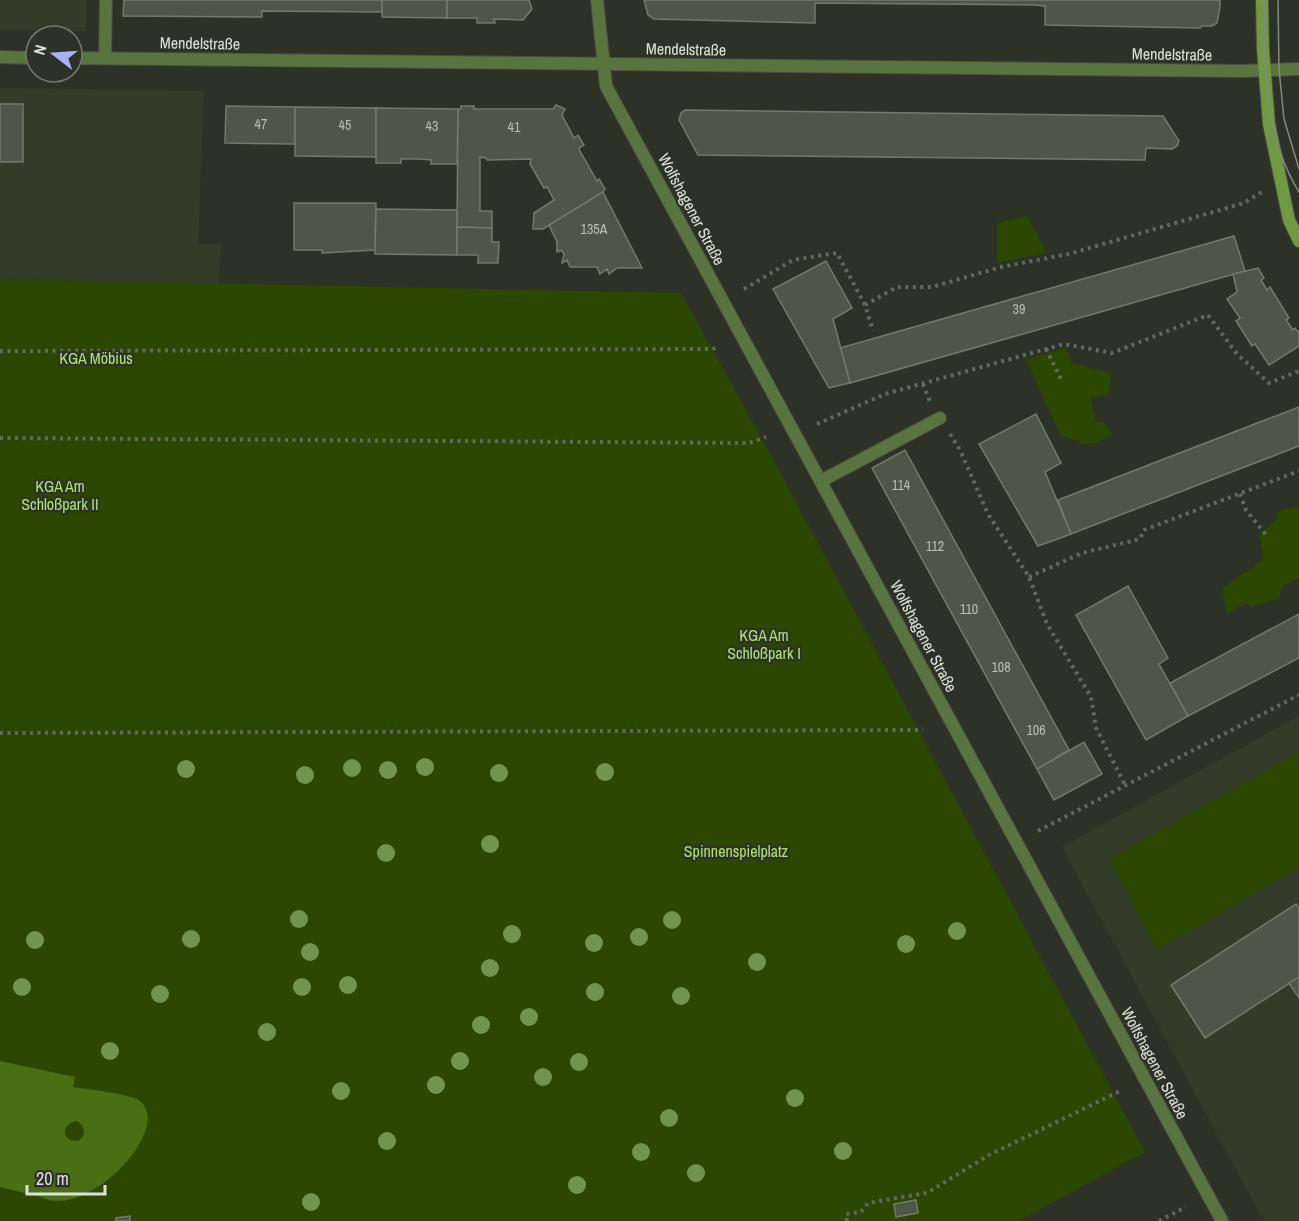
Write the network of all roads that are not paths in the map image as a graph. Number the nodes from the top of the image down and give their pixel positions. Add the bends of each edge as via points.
1 (106, 0) edge
2 (597, 0) edge
3 (1262, 0) edge
4 (0, 57) edge
5 (24, 58) edge
6 (84, 58) edge
7 (105, 58) junction
8 (605, 64) junction
9 (1299, 69) edge
10 (1265, 70) junction
11 (1299, 241) edge
12 (940, 418) road end
13 (821, 481) junction
14 (1222, 1221) edge

1 - 7 street
2 - 8 street, Wolfshagener Straße
3 - 10 street
4 - 5 street
6 - 7 street, Mendelstraße
7 - 8 street, Mendelstraße
8 - 10 street, Mendelstraße
8 - 13 street, Wolfshagener Straße via 606,86
9 - 10 street, Mendelstraße
10 - 11 street via 1269,124 1289,220
12 - 13 street
13 - 14 street, Wolfshagener Straße

